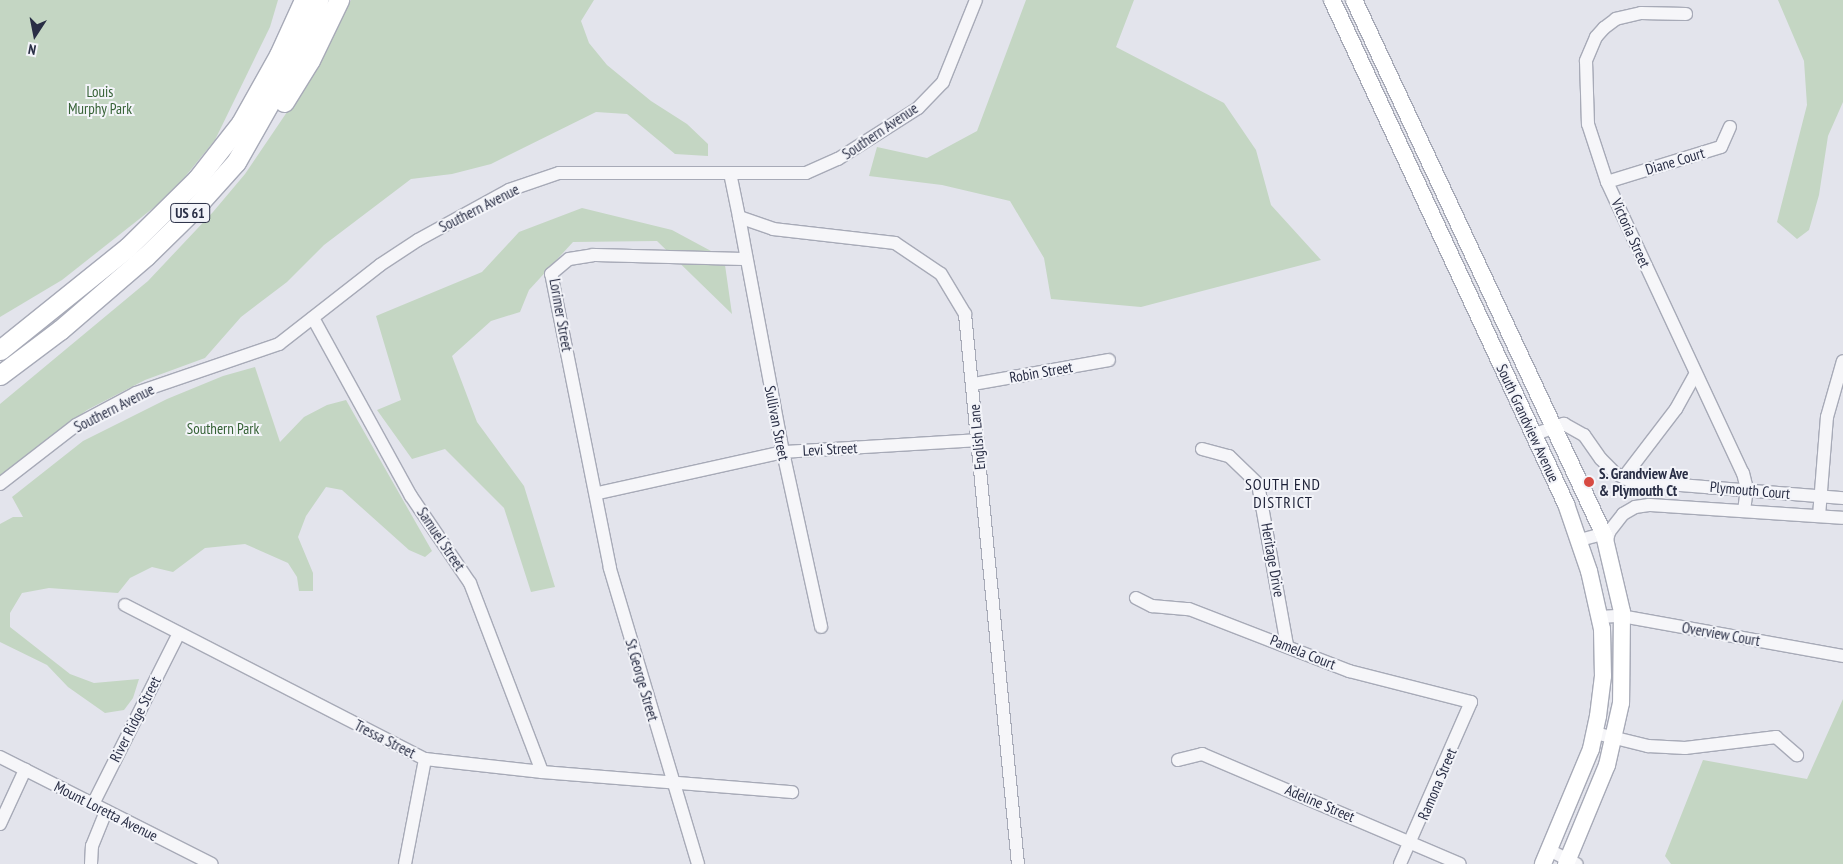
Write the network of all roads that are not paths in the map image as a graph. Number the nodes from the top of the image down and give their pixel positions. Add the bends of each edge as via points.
1 (291, 0) edge
2 (304, 0) edge
3 (320, 0) edge
4 (339, 0) edge
5 (976, 0) edge
6 (1332, 0) edge
7 (1354, 0) edge
8 (1686, 14) dead end
9 (1378, 56) junction
10 (1361, 64) junction
11 (240, 123) junction
12 (1730, 126) dead end
13 (247, 146) junction
14 (730, 173) junction
15 (1607, 182) junction
16 (739, 217) junction
17 (746, 259) junction
18 (82, 286) junction
19 (314, 318) junction
20 (60, 330) junction
21 (0, 335) edge
22 (0, 350) edge
23 (1109, 360) dead end
24 (1843, 361) edge
25 (0, 375) edge
26 (1696, 375) junction
27 (973, 384) junction
28 (0, 386) edge
29 (1557, 425) junction
30 (1533, 435) junction
31 (978, 440) junction
32 (1202, 449) dead end
33 (783, 452) junction
34 (1743, 473) junction
35 (1624, 477) junction
36 (0, 484) edge
37 (1674, 484) junction
38 (1747, 489) junction
39 (1771, 491) junction
40 (598, 493) junction
41 (1820, 496) junction
42 (1843, 498) edge
43 (1673, 506) junction
44 (1744, 511) junction
45 (1819, 516) junction
46 (1843, 518) edge
47 (1606, 538) junction
48 (1580, 540) junction
49 (1136, 598) dead end
50 (125, 605) dead end
51 (1621, 616) junction
52 (1599, 617) junction
53 (821, 627) dead end
54 (178, 635) junction
55 (1287, 646) junction
56 (1843, 656) edge
57 (1471, 702) joint
58 (1594, 733) junction
59 (1615, 738) junction
60 (1797, 755) dead end
61 (0, 757) edge
62 (425, 759) junction
63 (1178, 760) dead end
64 (25, 770) junction
65 (542, 772) junction
66 (672, 783) junction
67 (792, 792) dead end
68 (93, 804) junction
69 (106, 811) junction
70 (0, 824) edge
71 (1412, 841) junction
72 (1546, 857) edge
73 (1570, 863) edge
74 (91, 864) edge
75 (212, 864) edge
76 (405, 864) edge
77 (698, 864) edge
78 (1018, 864) edge
79 (1400, 864) edge
80 (1460, 864) edge

1 - 11 highway
2 - 11 highway, US 61 via 276,62
3 - 13 highway, US 61 via 298,52
4 - 13 highway via 306,68 256,142
5 - 14 street, Southern Avenue via 942,82 918,108 838,159 806,173
6 - 10 main road, South Grandview Avenue
7 - 9 main road, South Grandview Avenue
8 - 15 street, Victoria Street via 1641,13 1616,19 1604,28 1591,48 1586,82 1588,124
9 - 10 main road
9 - 29 main road, South Grandview Avenue
10 - 30 main road, South Grandview Avenue
11 - 18 highway, US 61 via 175,203
12 - 15 street, Diane Court via 1721,147
13 - 20 highway, US 61 via 172,232
14 - 16 street
14 - 19 street, Southern Avenue via 559,173 509,190 418,240 380,265
15 - 26 street, Victoria Street
16 - 17 street, Sullivan Street
16 - 27 street, English Lane via 773,229 895,243 941,274 965,314
17 - 33 street, Sullivan Street
17 - 40 street, Lorimer Street via 593,255 570,260 551,274
18 - 21 highway
18 - 22 highway, US 61
19 - 36 street, Southern Avenue via 279,344 127,398 76,425
19 - 65 street, Samuel Street via 411,496 470,583
20 - 25 highway, US 61
20 - 28 highway
23 - 27 street, Robin Street
24 - 41 street via 1827,416
26 - 34 street, Victoria Street
26 - 35 street via 1676,408
27 - 31 street, English Lane
29 - 30 street
29 - 35 street, Plymouth Court via 1584,435 1601,459
29 - 47 main road, South Grandview Avenue
30 - 48 main road, South Grandview Avenue
31 - 33 street, Levi Street
31 - 78 street, English Lane
32 - 55 street, Heritage Drive via 1229,456 1258,484
33 - 40 street, Levi Street
33 - 53 street, Sullivan Street
34 - 38 street, Victoria Street
34 - 39 street via 1760,487
35 - 37 street, Plymouth Court via 1630,481
37 - 38 street, Plymouth Court
37 - 43 street
38 - 39 street, Plymouth Court
38 - 44 street, Victoria Street
39 - 41 street, Plymouth Court
40 - 66 street, St George Street via 610,568
41 - 42 street, Plymouth Court
41 - 45 street
43 - 44 street, Plymouth Court
43 - 47 street, Plymouth Court via 1634,507 1623,514
44 - 45 street, Plymouth Court
45 - 46 street, Plymouth Court
47 - 48 street
47 - 51 main road, South Grandview Avenue
48 - 52 main road, South Grandview Avenue
49 - 55 street, Pamela Court via 1152,606 1189,609
50 - 54 street, Tressa Street
51 - 52 street, Overview Court
51 - 56 street, Overview Court
51 - 59 main road, South Grandview Avenue via 1621,702
52 - 58 main road, South Grandview Avenue via 1603,676
54 - 62 street, Tressa Street
54 - 68 street, River Ridge Street
55 - 57 street, Pamela Court via 1349,671
57 - 71 street, Ramona Street
58 - 59 street
58 - 72 main road, South Grandview Avenue via 1588,758
59 - 60 street via 1648,746 1684,748 1776,737
59 - 73 main road, South Grandview Avenue
61 - 64 street, Mount Loretta Avenue
62 - 65 street, Tressa Street
62 - 76 street
63 - 71 street, Adeline Street via 1202,754
64 - 68 street, Mount Loretta Avenue
64 - 70 street
65 - 66 street, Tressa Street
66 - 67 street, Tressa Street
66 - 77 street, St George Street
68 - 69 street, Mount Loretta Avenue
69 - 74 street via 92,846
69 - 75 street, Mount Loretta Avenue
71 - 79 street, Ramona Street
71 - 80 street, Adeline Street
72 - 73 street

